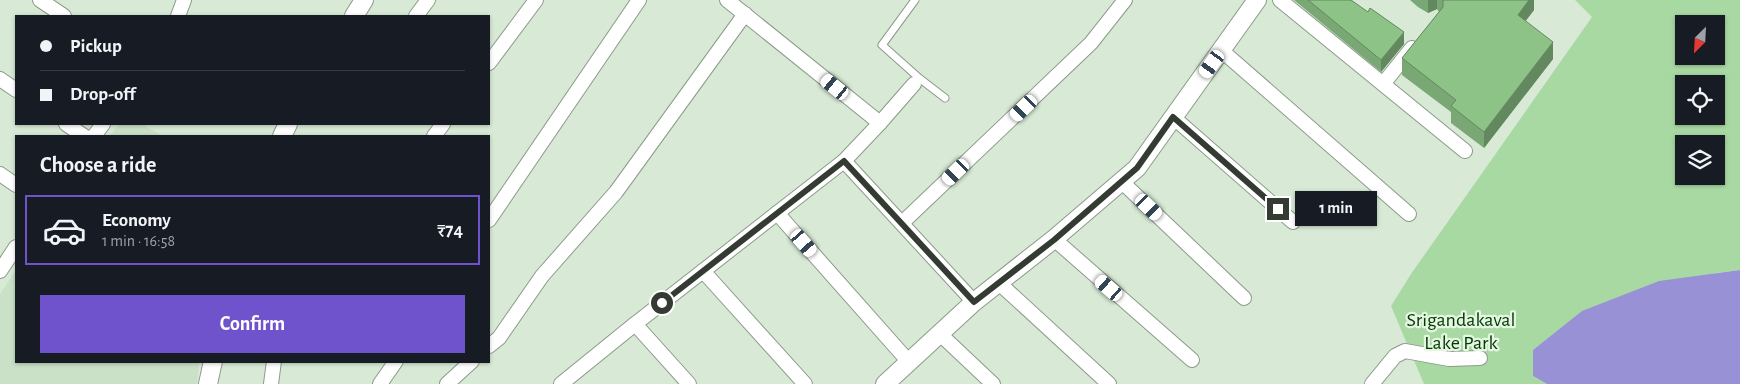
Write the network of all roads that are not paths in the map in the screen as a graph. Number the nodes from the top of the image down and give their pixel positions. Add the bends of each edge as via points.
1 (40, 0) edge
2 (184, 0) edge
3 (364, 0) edge
4 (428, 0) edge
5 (536, 0) edge
6 (640, 0) edge
7 (727, 0) edge
8 (915, 0) edge
9 (1125, 0) edge
10 (1257, 0) edge
11 (1280, 0) edge
12 (744, 14) junction
13 (62, 15) edge
14 (178, 15) edge
15 (355, 15) edge
16 (417, 15) edge
17 (1418, 40) edge
18 (1221, 50) junction
19 (490, 62) edge
20 (0, 79) edge
21 (916, 81) junction
22 (1383, 84) junction
23 (15, 89) edge
24 (945, 98) dead end
25 (1173, 117) junction
26 (880, 123) junction
27 (68, 125) edge
28 (82, 135) edge
29 (1465, 151) dead end
30 (844, 161) junction
31 (0, 174) edge
32 (1121, 181) junction
33 (15, 184) edge
34 (777, 213) junction
35 (1410, 214) dead end
36 (490, 219) edge
37 (1293, 222) dead end
38 (902, 223) junction
39 (1054, 240) junction
40 (15, 248) edge
41 (0, 271) edge
42 (703, 272) junction
43 (999, 282) junction
44 (1244, 298) dead end
45 (974, 302) junction
46 (635, 324) junction
47 (940, 334) junction
48 (490, 345) edge
49 (1480, 358) dead end
50 (1192, 360) dead end
51 (909, 362) junction
52 (213, 363) edge
53 (274, 363) edge
54 (283, 363) edge
55 (395, 363) edge
56 (470, 363) edge
57 (272, 382) edge
58 (208, 384) edge
59 (380, 384) edge
60 (447, 384) edge
61 (561, 384) edge
62 (689, 384) edge
63 (805, 384) edge
64 (885, 384) edge
65 (993, 384) edge
66 (1109, 384) edge
67 (1372, 384) edge

1 - 13 street
2 - 14 street
3 - 15 street
4 - 16 street
5 - 19 street
6 - 36 street
7 - 12 street
8 - 21 lane via 882,45
9 - 38 street via 1091,43
10 - 18 street
11 - 22 street
12 - 26 street
12 - 48 street via 616,192 542,276 499,338
17 - 22 street
18 - 25 street
18 - 35 street
20 - 23 street
21 - 24 lane
21 - 26 street
22 - 29 street
25 - 32 street via 1137,168
25 - 37 street
26 - 30 street
27 - 28 street
30 - 34 street
30 - 38 street
31 - 33 street
32 - 39 street
32 - 44 street
34 - 42 street
34 - 51 street
38 - 45 street
39 - 43 street
39 - 50 street
40 - 41 street
42 - 46 street
42 - 63 street
43 - 45 street
43 - 66 street
45 - 47 street
46 - 61 street
46 - 62 street
47 - 51 street
47 - 65 street
49 - 67 street via 1449,359 1405,350 1394,356
51 - 64 street
52 - 58 street
53 - 57 street
54 - 57 street
55 - 59 street
56 - 60 street

